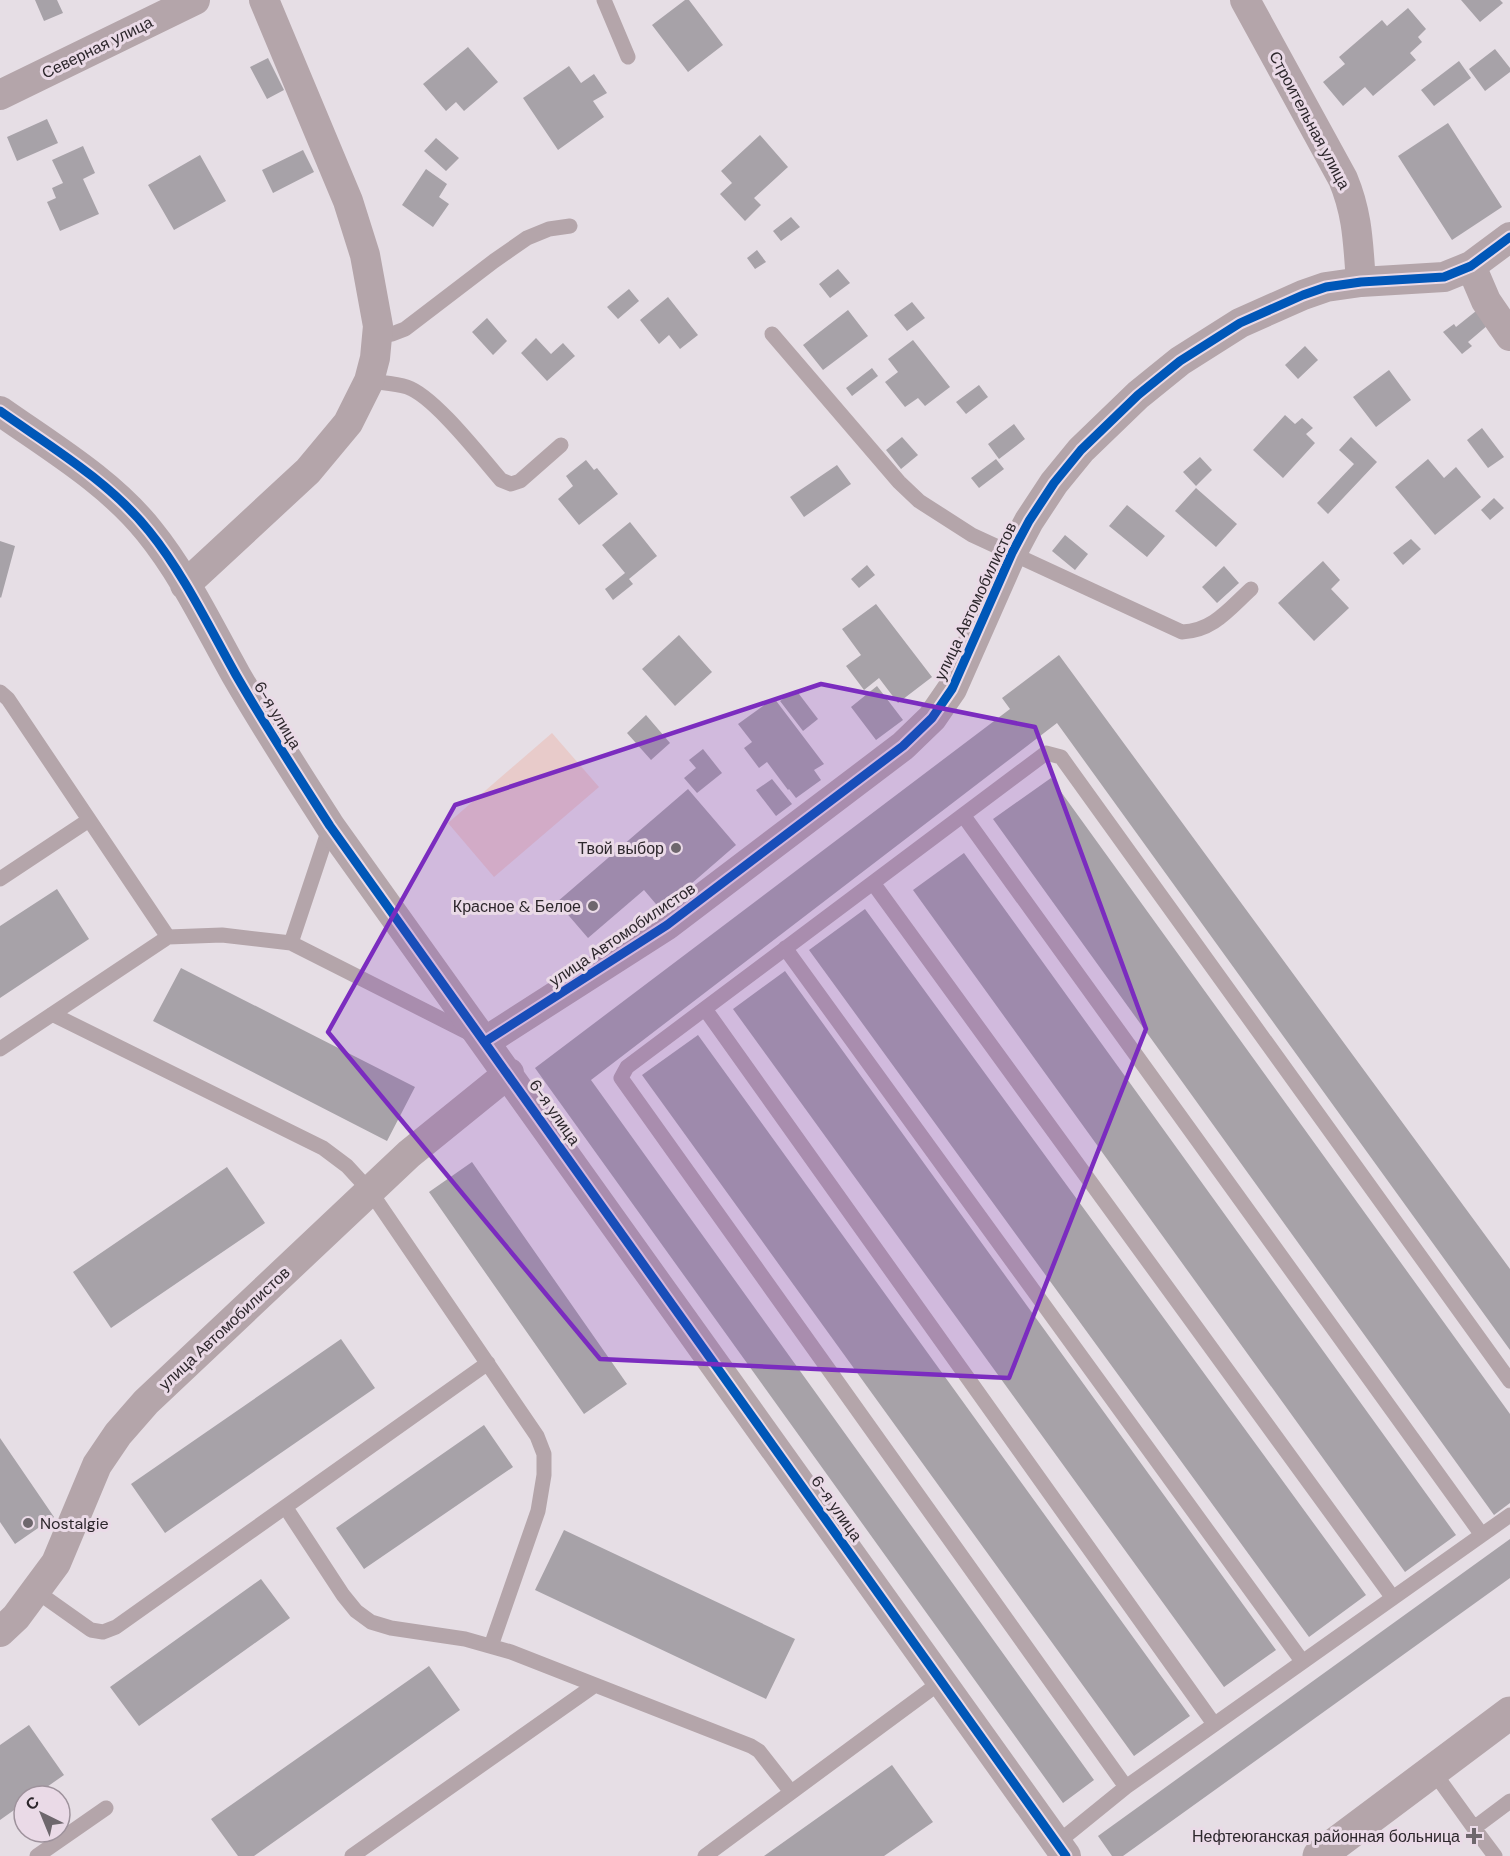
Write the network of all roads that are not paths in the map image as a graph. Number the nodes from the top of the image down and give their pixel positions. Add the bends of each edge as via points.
1 (195, 0) edge
2 (264, 0) edge
3 (604, 0) edge
4 (1248, 1) edge
5 (628, 57) dead end
6 (0, 95) edge
7 (570, 226) dead end
8 (1510, 237) edge
9 (1471, 266) junction
10 (1360, 282) junction
11 (772, 334) dead end
12 (377, 336) junction
13 (1510, 336) edge
14 (369, 381) junction
15 (0, 411) edge
16 (561, 445) dead end
17 (1012, 553) junction
18 (185, 585) junction
19 (1251, 589) dead end
20 (0, 692) edge
21 (963, 815) junction
22 (89, 820) junction
23 (330, 826) junction
24 (0, 879) edge
25 (873, 883) junction
26 (168, 937) junction
27 (291, 943) junction
28 (785, 948) junction
29 (705, 1009) junction
30 (52, 1014) junction
31 (486, 1041) junction
32 (0, 1049) edge
33 (509, 1073) junction
34 (370, 1191) junction
35 (488, 1363) junction
36 (1510, 1381) edge
37 (286, 1508) junction
38 (1510, 1515) edge
39 (1482, 1535) junction
40 (36, 1591) junction
41 (1393, 1598) junction
42 (0, 1632) edge
43 (491, 1646) junction
44 (1302, 1661) junction
45 (942, 1681) junction
46 (595, 1685) junction
47 (1510, 1713) edge
48 (1214, 1724) junction
49 (1433, 1771) junction
50 (1126, 1787) junction
51 (791, 1792) junction
52 (1510, 1801) edge
53 (106, 1808) dead end
54 (1474, 1828) junction
55 (1062, 1849) edge
56 (36, 1856) edge
57 (352, 1856) edge
58 (705, 1856) edge
59 (1319, 1856) edge
60 (1495, 1856) edge

1 - 6 street, Северная улица
2 - 12 street via 348,201 365,255
3 - 5 lane
4 - 10 street, Строительная улица via 1352,201
7 - 12 lane via 527,238 405,329
8 - 9 street, улица Автомобилистов
9 - 10 street, улица Автомобилистов via 1444,277
9 - 13 street via 1486,302
10 - 17 street, улица Автомобилистов via 1326,287 1273,308 1240,323 1180,361 1081,450 1054,483
11 - 17 lane via 919,501 972,535
12 - 14 street
14 - 16 lane via 408,387 420,395 436,407 501,480 511,484 520,481
14 - 18 street via 348,423 308,471
15 - 18 street, 6-я улица via 120,501 148,530
17 - 19 lane via 1182,632 1206,627
17 - 31 street, улица Автомобилистов via 952,689 932,718 903,746 667,925
18 - 23 street, 6-я улица via 258,713
20 - 22 lane
21 - 25 lane
21 - 36 lane via 1046,753 1061,756
21 - 39 lane
22 - 24 lane
22 - 26 lane
23 - 27 lane
23 - 31 street, 6-я улица
25 - 28 lane
25 - 41 lane
26 - 27 lane via 222,935
26 - 30 lane
27 - 31 lane
28 - 29 lane
28 - 44 lane
29 - 48 lane
29 - 50 lane via 627,1067 621,1078
30 - 32 lane
30 - 34 lane via 323,1148
31 - 33 street, 6-я улица
33 - 34 street, улица Автомобилистов
33 - 45 street, 6-я улица
34 - 35 lane
34 - 40 street, улица Автомобилистов via 146,1402 118,1434 98,1466 56,1563
35 - 37 lane
35 - 43 lane via 537,1436 544,1454 538,1511
37 - 40 lane via 104,1632 92,1630
37 - 43 lane via 343,1595 371,1623
38 - 39 lane
39 - 41 lane
40 - 42 street, улица Автомобилистов
41 - 44 lane
43 - 46 lane
44 - 48 lane
45 - 51 lane
45 - 55 street, 6-я улица
46 - 51 lane via 751,1746
46 - 57 lane
47 - 49 street
48 - 50 lane
49 - 54 lane
49 - 59 street
50 - 55 lane
51 - 58 lane
52 - 54 lane
53 - 56 lane
54 - 60 lane

